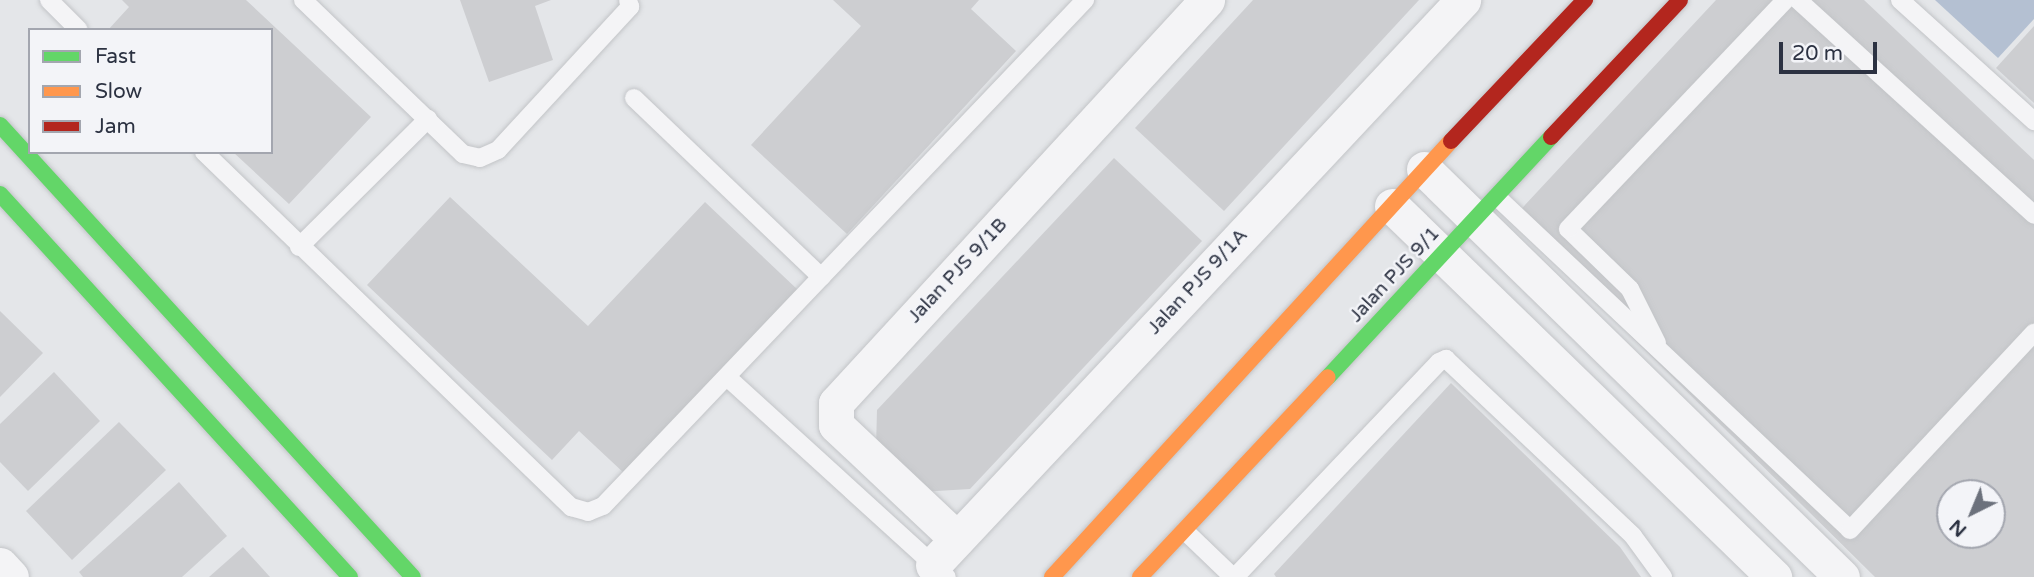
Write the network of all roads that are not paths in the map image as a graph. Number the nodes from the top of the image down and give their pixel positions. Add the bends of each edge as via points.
1 (49, 0) edge
2 (303, 0) edge
3 (628, 0) edge
4 (1085, 0) edge
5 (1207, 0) edge
6 (1463, 0) edge
7 (1585, 0) edge
8 (1680, 0) edge
9 (1785, 0) edge
10 (1798, 0) edge
11 (1900, 0) edge
12 (77, 28) edge
13 (634, 99) dead end
14 (428, 119) junction
15 (2034, 121) edge
16 (0, 125) edge
17 (206, 154) edge
18 (1424, 169) junction
19 (0, 194) edge
20 (1392, 206) junction
21 (1487, 208) junction
22 (2034, 215) edge
23 (299, 247) junction
24 (1443, 255) junction
25 (821, 277) junction
26 (2034, 333) edge
27 (1662, 353) junction
28 (727, 377) junction
29 (1185, 531) junction
30 (957, 539) junction
31 (0, 565) edge
32 (940, 571) edge
33 (11, 577) edge
34 (350, 577) edge
35 (413, 577) edge
36 (1052, 577) edge
37 (1140, 577) edge
38 (1234, 577) edge
39 (1663, 577) edge
40 (1774, 577) edge
41 (1842, 577) edge

1 - 12 lane
2 - 14 lane
3 - 14 lane via 630,7 498,150 480,158 463,154
4 - 25 lane
5 - 30 street, Jalan PJS 9/1B via 836,403 836,425
6 - 30 street, Jalan PJS 9/1A
7 - 18 main road
8 - 21 main road, Jalan PJS 9/1
9 - 27 lane via 1568,229 1630,289
10 - 22 lane
11 - 15 lane
13 - 25 lane
14 - 23 lane
16 - 35 main road
17 - 23 lane
18 - 20 main road
18 - 21 street
19 - 34 main road
20 - 24 street
20 - 36 main road
21 - 24 main road, Jalan PJS 9/1
21 - 27 lane
21 - 41 street
23 - 28 lane via 571,508 588,512 603,506
24 - 29 main road, Jalan PJS 9/1
24 - 40 street
25 - 28 lane
26 - 27 lane via 1850,530
28 - 32 lane
29 - 37 main road, Jalan PJS 9/1
29 - 38 lane
30 - 32 street, Jalan PJS 9/1A
31 - 33 street
38 - 39 lane via 1446,359 1633,536

